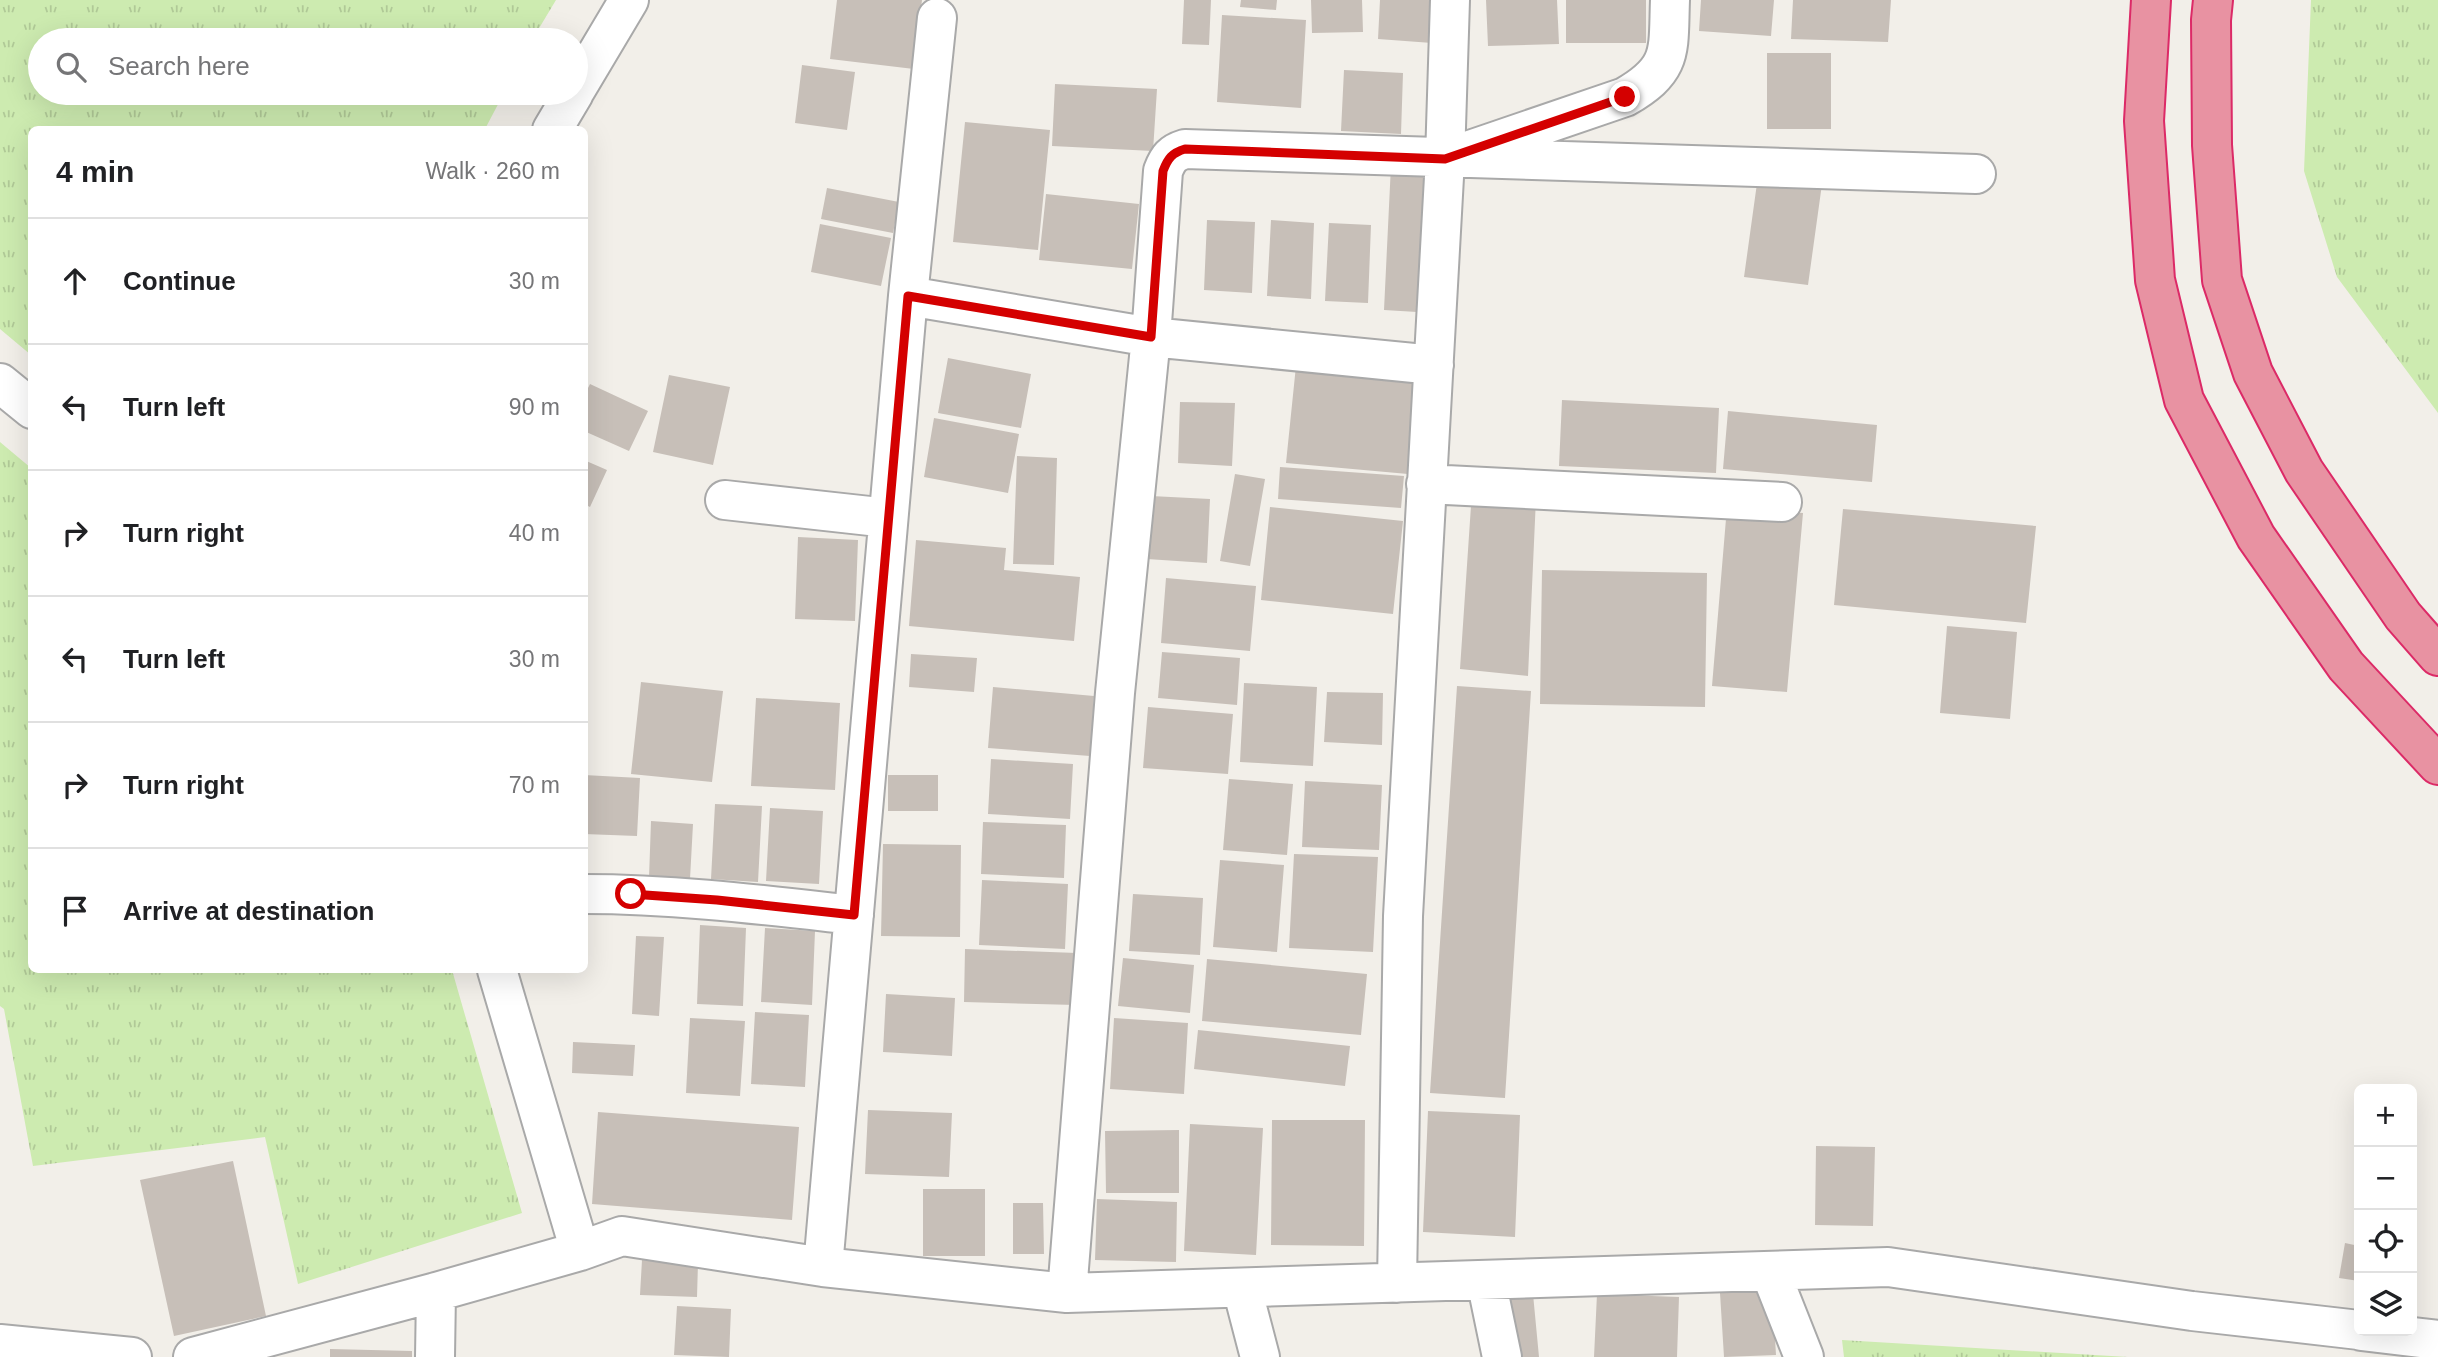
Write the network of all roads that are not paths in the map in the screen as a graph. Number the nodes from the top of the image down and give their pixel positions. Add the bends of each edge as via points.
1 (629, 0) edge
2 (1450, 0) edge
3 (1671, 0) edge
4 (2151, 0) edge
5 (2213, 0) edge
6 (937, 18) dead end
7 (588, 69) edge
8 (567, 105) edge
9 (554, 126) edge
10 (1445, 159) junction
11 (1976, 174) dead end
12 (908, 296) junction
13 (1151, 337) junction
14 (1434, 365) junction
15 (0, 383) edge
16 (28, 407) edge
17 (1426, 484) junction
18 (725, 500) dead end
19 (1782, 502) dead end
20 (888, 518) junction
21 (2438, 656) edge
22 (2438, 765) edge
23 (588, 894) edge
24 (854, 915) junction
25 (498, 973) edge
26 (580, 1251) junction
27 (823, 1267) junction
28 (1770, 1271) junction
29 (1486, 1280) junction
30 (1397, 1283) junction
31 (1242, 1288) junction
32 (436, 1292) junction
33 (1067, 1293) junction
34 (2354, 1330) edge
35 (2403, 1336) edge
36 (2438, 1340) edge
37 (0, 1344) edge
38 (132, 1357) edge
39 (193, 1357) edge
40 (435, 1357) edge
41 (1260, 1357) edge
42 (1502, 1357) edge
43 (1804, 1357) edge

1 - 7 street
2 - 10 street
3 - 10 street via 1664,61 1657,75 1642,87 1625,97
4 - 22 highway via 2144,121 2155,280 2184,400 2256,537 2346,666
5 - 21 highway via 2213,159 2222,280 2253,373 2304,471 2403,616
6 - 12 street
8 - 9 street
10 - 11 street
10 - 13 street via 1175,152 1163,171
10 - 14 street
12 - 13 street
12 - 20 street
13 - 14 street
13 - 33 street via 1114,707
14 - 17 street
15 - 16 street
17 - 19 street
17 - 30 street via 1403,916
18 - 20 street
20 - 24 street
23 - 24 street via 717,900
24 - 27 street
25 - 26 street
26 - 27 street via 622,1236
26 - 32 street
27 - 33 street
28 - 29 street
28 - 34 street via 1888,1267
28 - 43 street
29 - 30 street
29 - 42 street
30 - 31 street
31 - 33 street
31 - 41 street
32 - 39 street
32 - 40 street
35 - 36 street
37 - 38 street

